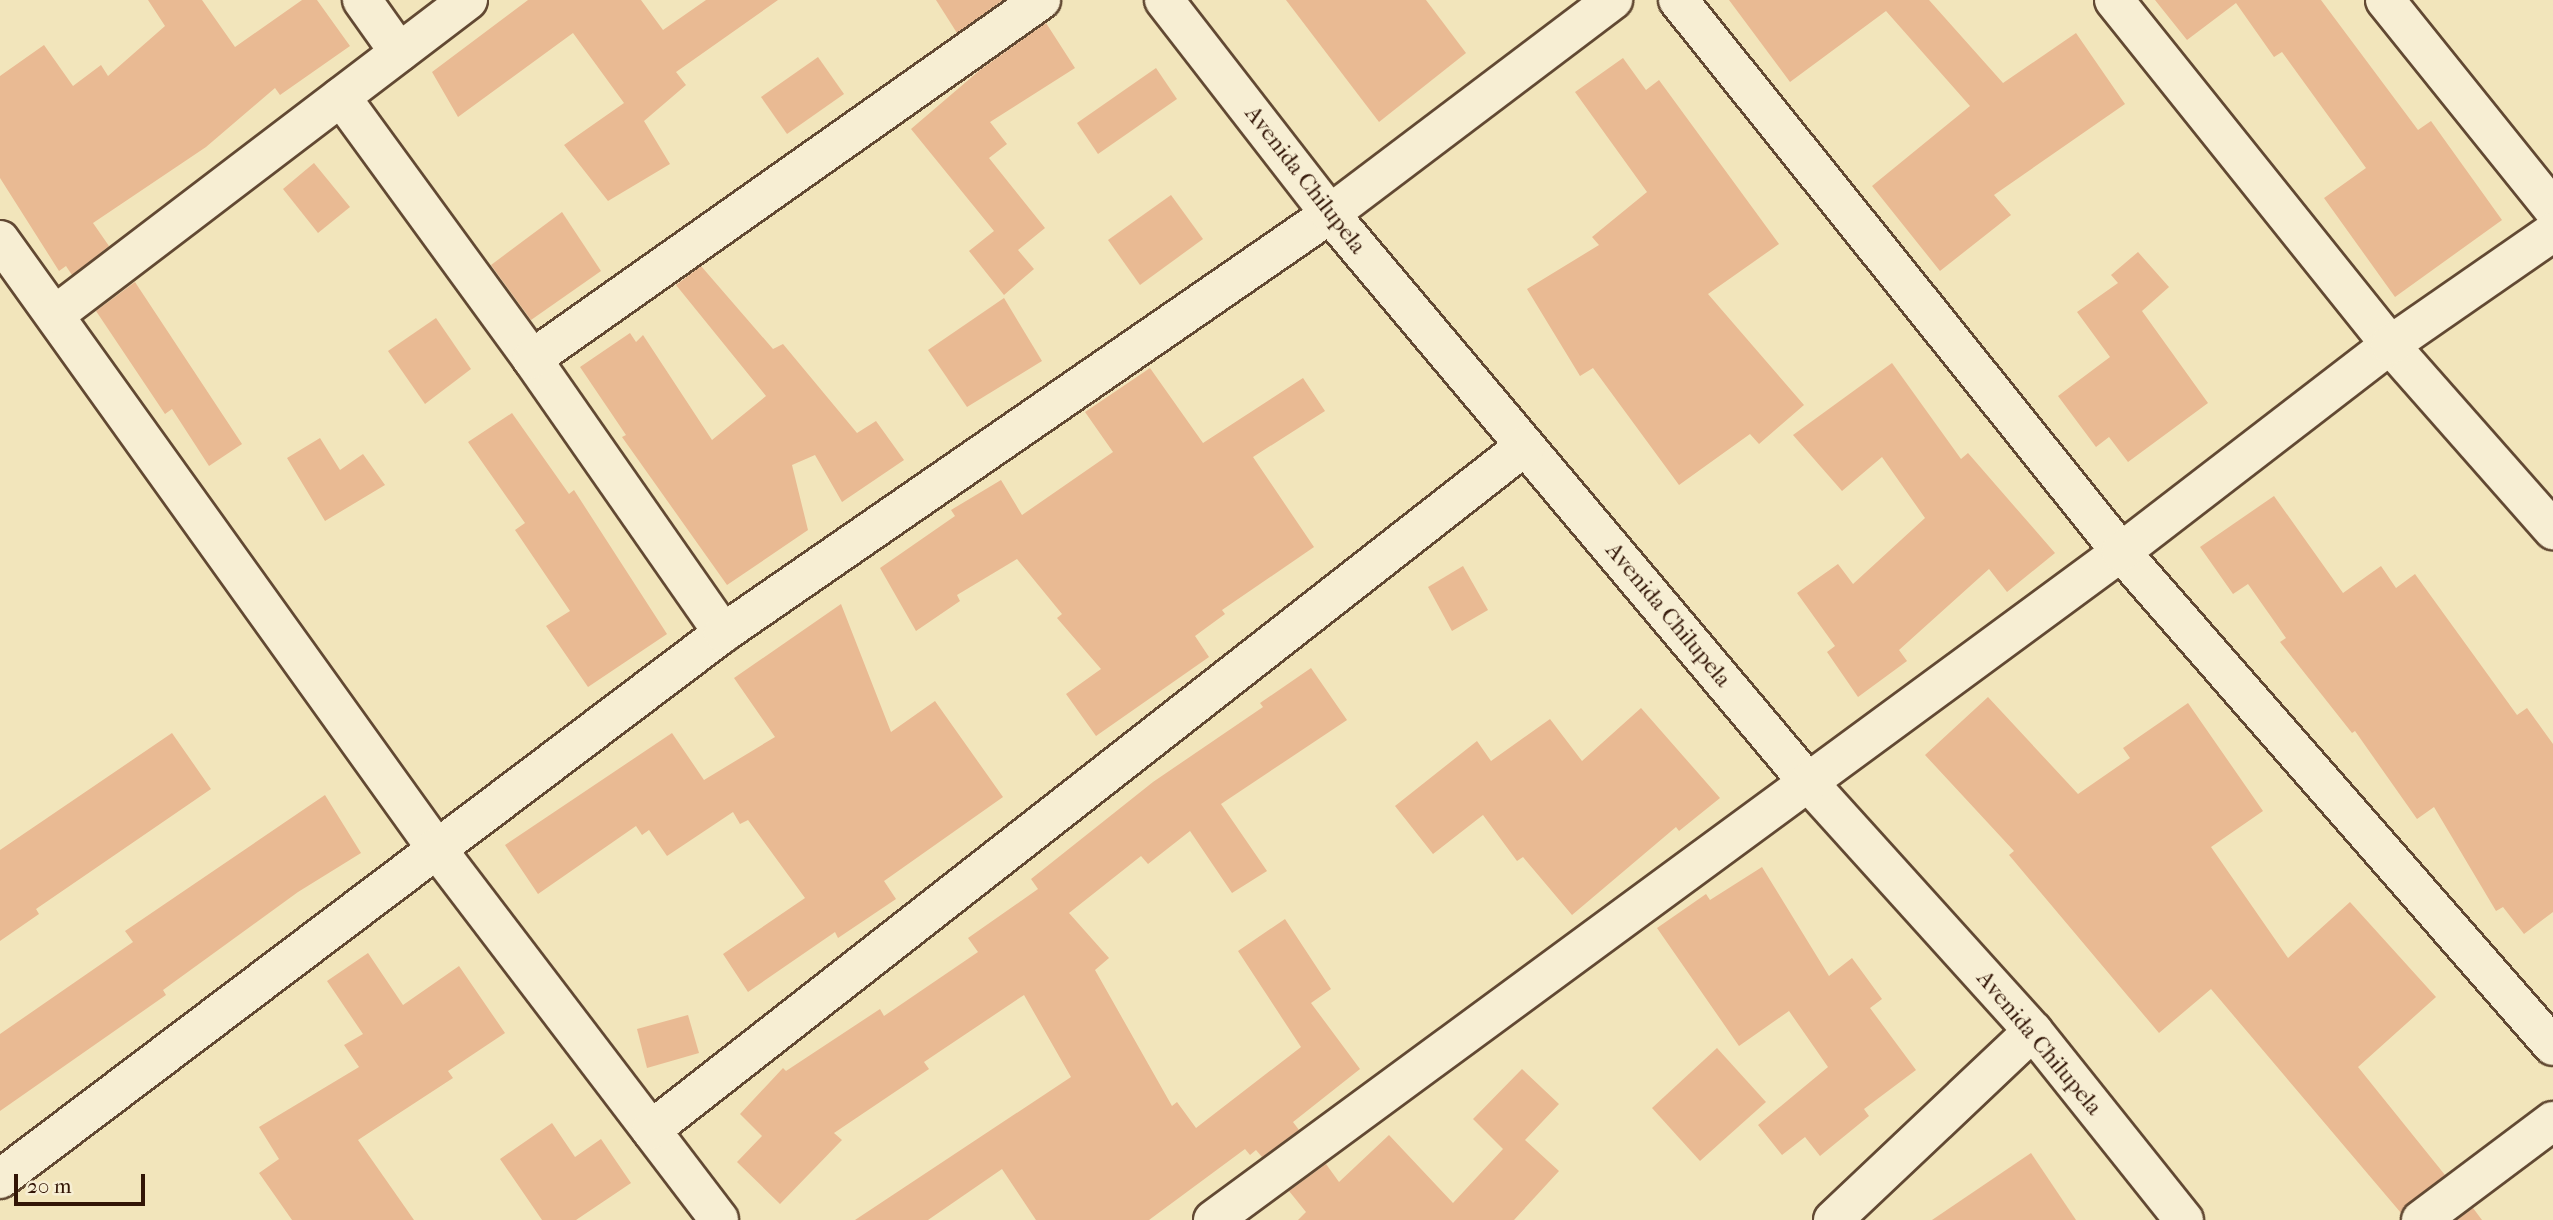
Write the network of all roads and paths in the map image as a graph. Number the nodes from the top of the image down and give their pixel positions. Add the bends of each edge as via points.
1 (362, 0) edge
2 (468, 0) edge
3 (1041, 0) edge
4 (1164, 0) edge
5 (1613, 0) edge
6 (1678, 0) edge
7 (2114, 0) edge
8 (2385, 0) edge
9 (399, 52) junction
10 (341, 97) junction
11 (2553, 209) edge
12 (1330, 214) junction
13 (2553, 232) edge
14 (0, 240) edge
15 (56, 314) junction
16 (2390, 345) junction
17 (532, 359) junction
18 (1525, 446) junction
19 (2553, 530) edge
20 (2121, 552) junction
21 (723, 633) junction
22 (1808, 782) junction
23 (436, 848) junction
24 (2033, 1031) junction
25 (2553, 1046) edge
26 (2553, 1121) edge
27 (651, 1130) junction
28 (0, 1179) edge
29 (700, 1213) edge
30 (1213, 1220) edge
31 (1833, 1220) edge
32 (2184, 1220) edge
33 (2421, 1220) edge

1 - 9 street
2 - 9 street
3 - 17 street
4 - 12 street, Avenida Chilupela
5 - 12 street
6 - 20 street
7 - 16 street
8 - 11 street
9 - 10 street
10 - 15 street
10 - 17 street
12 - 18 street, Avenida Chilupela
12 - 21 street
13 - 16 street
14 - 15 street
15 - 23 street
16 - 19 street
16 - 20 street
17 - 21 street
18 - 22 street, Avenida Chilupela
18 - 27 street
20 - 22 street
20 - 25 street
21 - 23 street
22 - 24 street, Avenida Chilupela
22 - 30 street
23 - 27 street
23 - 28 street
24 - 31 street
24 - 32 street, Avenida Chilupela
26 - 33 street
27 - 29 street

